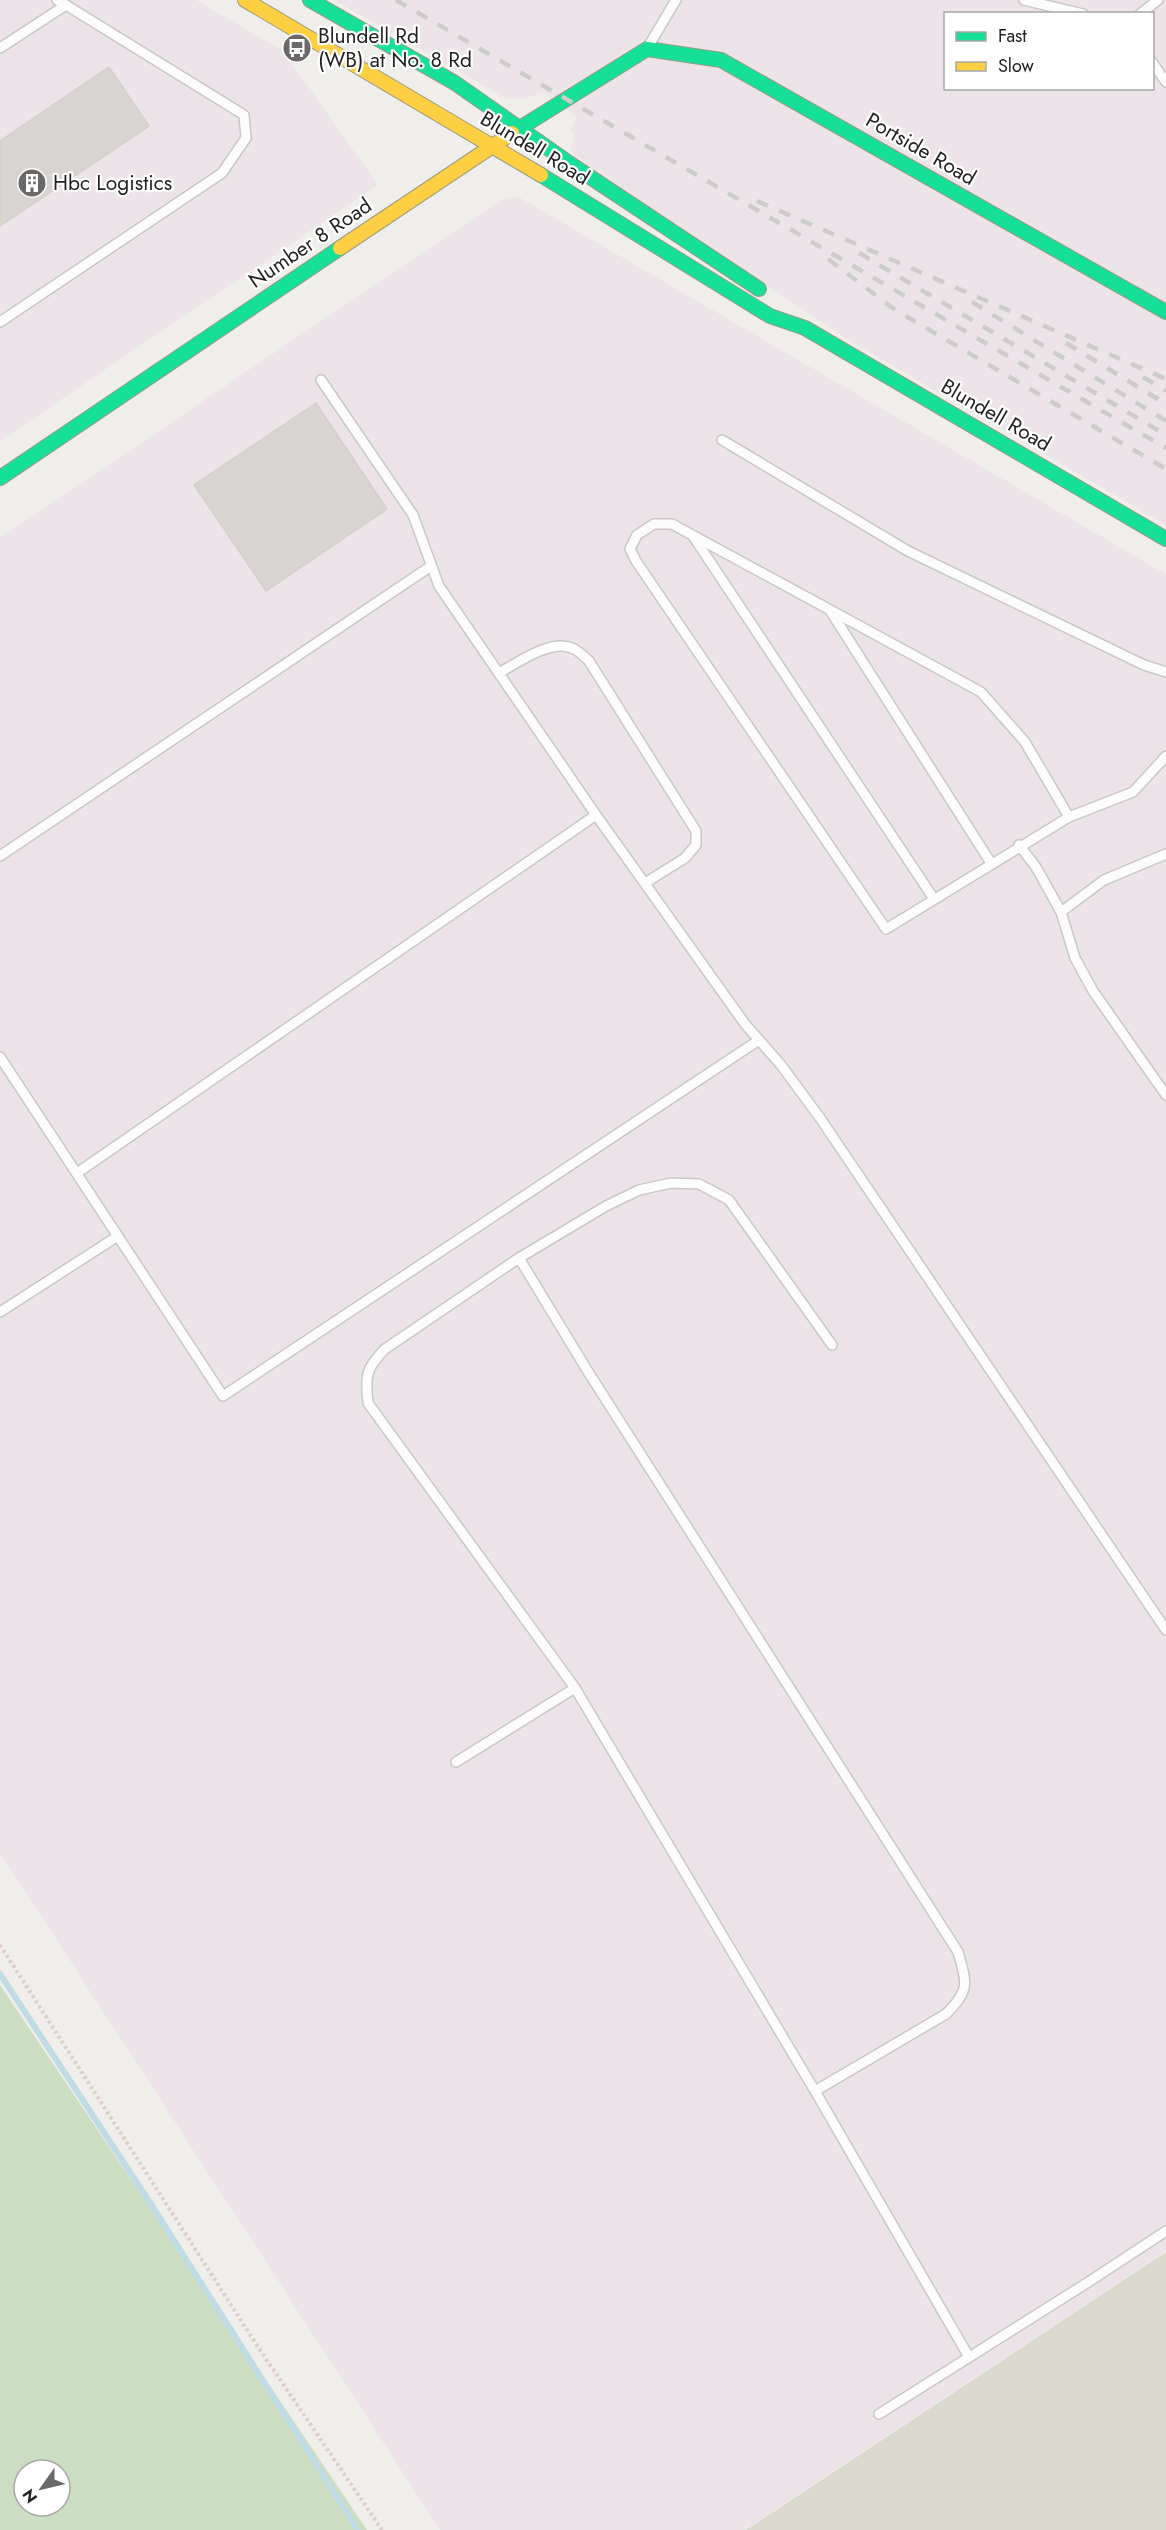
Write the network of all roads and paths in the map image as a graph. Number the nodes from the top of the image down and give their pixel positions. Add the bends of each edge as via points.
1 (57, 0) edge
2 (245, 0) edge
3 (310, 0) edge
4 (676, 0) edge
5 (1024, 0) edge
6 (1158, 0) edge
7 (66, 5) junction
8 (1075, 12) edge
9 (1143, 12) edge
10 (0, 48) edge
11 (647, 49) junction
12 (1154, 65) edge
13 (1166, 82) edge
14 (520, 128) junction
15 (492, 145) junction
16 (1166, 312) edge
17 (0, 322) edge
18 (805, 327) junction
19 (321, 380) dead end
20 (722, 440) dead end
21 (0, 478) edge
22 (692, 535) junction
23 (1166, 539) edge
24 (431, 566) junction
25 (830, 610) junction
26 (1166, 672) edge
27 (499, 673) junction
28 (1166, 756) edge
29 (597, 815) junction
30 (1069, 817) junction
31 (1019, 845) junction
32 (1166, 854) edge
33 (0, 856) edge
34 (991, 863) junction
35 (645, 883) junction
36 (934, 899) junction
37 (1061, 912) junction
38 (759, 1040) junction
39 (0, 1057) edge
40 (1166, 1095) edge
41 (77, 1173) junction
42 (118, 1236) junction
43 (519, 1258) junction
44 (0, 1312) edge
45 (832, 1345) dead end
46 (1166, 1630) edge
47 (574, 1688) junction
48 (456, 1762) dead end
49 (0, 1945) edge
50 (815, 2091) junction
51 (1166, 2231) edge
52 (969, 2357) junction
53 (879, 2414) dead end
54 (382, 2530) edge

1 - 7 lane
2 - 15 main road, Blundell Road
3 - 14 main road, Blundell Road via 455,83
4 - 11 lane
5 - 8 lane
6 - 9 lane
7 - 10 lane
7 - 17 lane via 244,115 246,138 222,173
11 - 14 main road, Number 8 Road
11 - 16 main road, Portside Road via 721,60
12 - 13 lane
14 - 15 main road, Number 8 Road
14 - 18 main road, Blundell Road via 775,300
15 - 18 main road, Blundell Road via 770,316
15 - 21 main road, Number 8 Road
18 - 23 main road, Blundell Road
19 - 24 lane via 413,515
20 - 26 lane via 908,551 1144,665
22 - 25 lane
22 - 36 lane
22 - 36 lane via 672,524 654,524 637,535 630,549 886,929
24 - 27 lane via 439,586
24 - 33 lane
25 - 30 lane via 981,692 1024,742
25 - 34 lane
27 - 29 lane
27 - 35 lane via 534,653 556,646 573,647 590,661 696,831 696,845 684,858
28 - 30 lane via 1133,792
29 - 35 lane
29 - 41 lane
30 - 31 lane
31 - 34 lane
31 - 37 lane
32 - 37 lane via 1104,880
34 - 36 lane
35 - 38 lane
37 - 40 lane via 1075,957 1094,991
38 - 42 lane via 223,1396
38 - 46 lane via 820,1118
39 - 41 lane
41 - 42 lane
42 - 44 lane
43 - 45 lane via 639,1190 670,1183 699,1184 729,1200
43 - 47 lane via 385,1349 370,1364 368,1403
43 - 50 lane via 958,1952 966,1979 962,1998 946,2014
47 - 48 lane
47 - 50 lane
49 - 54 path via 258,2347
50 - 52 lane
51 - 52 lane
52 - 53 lane

